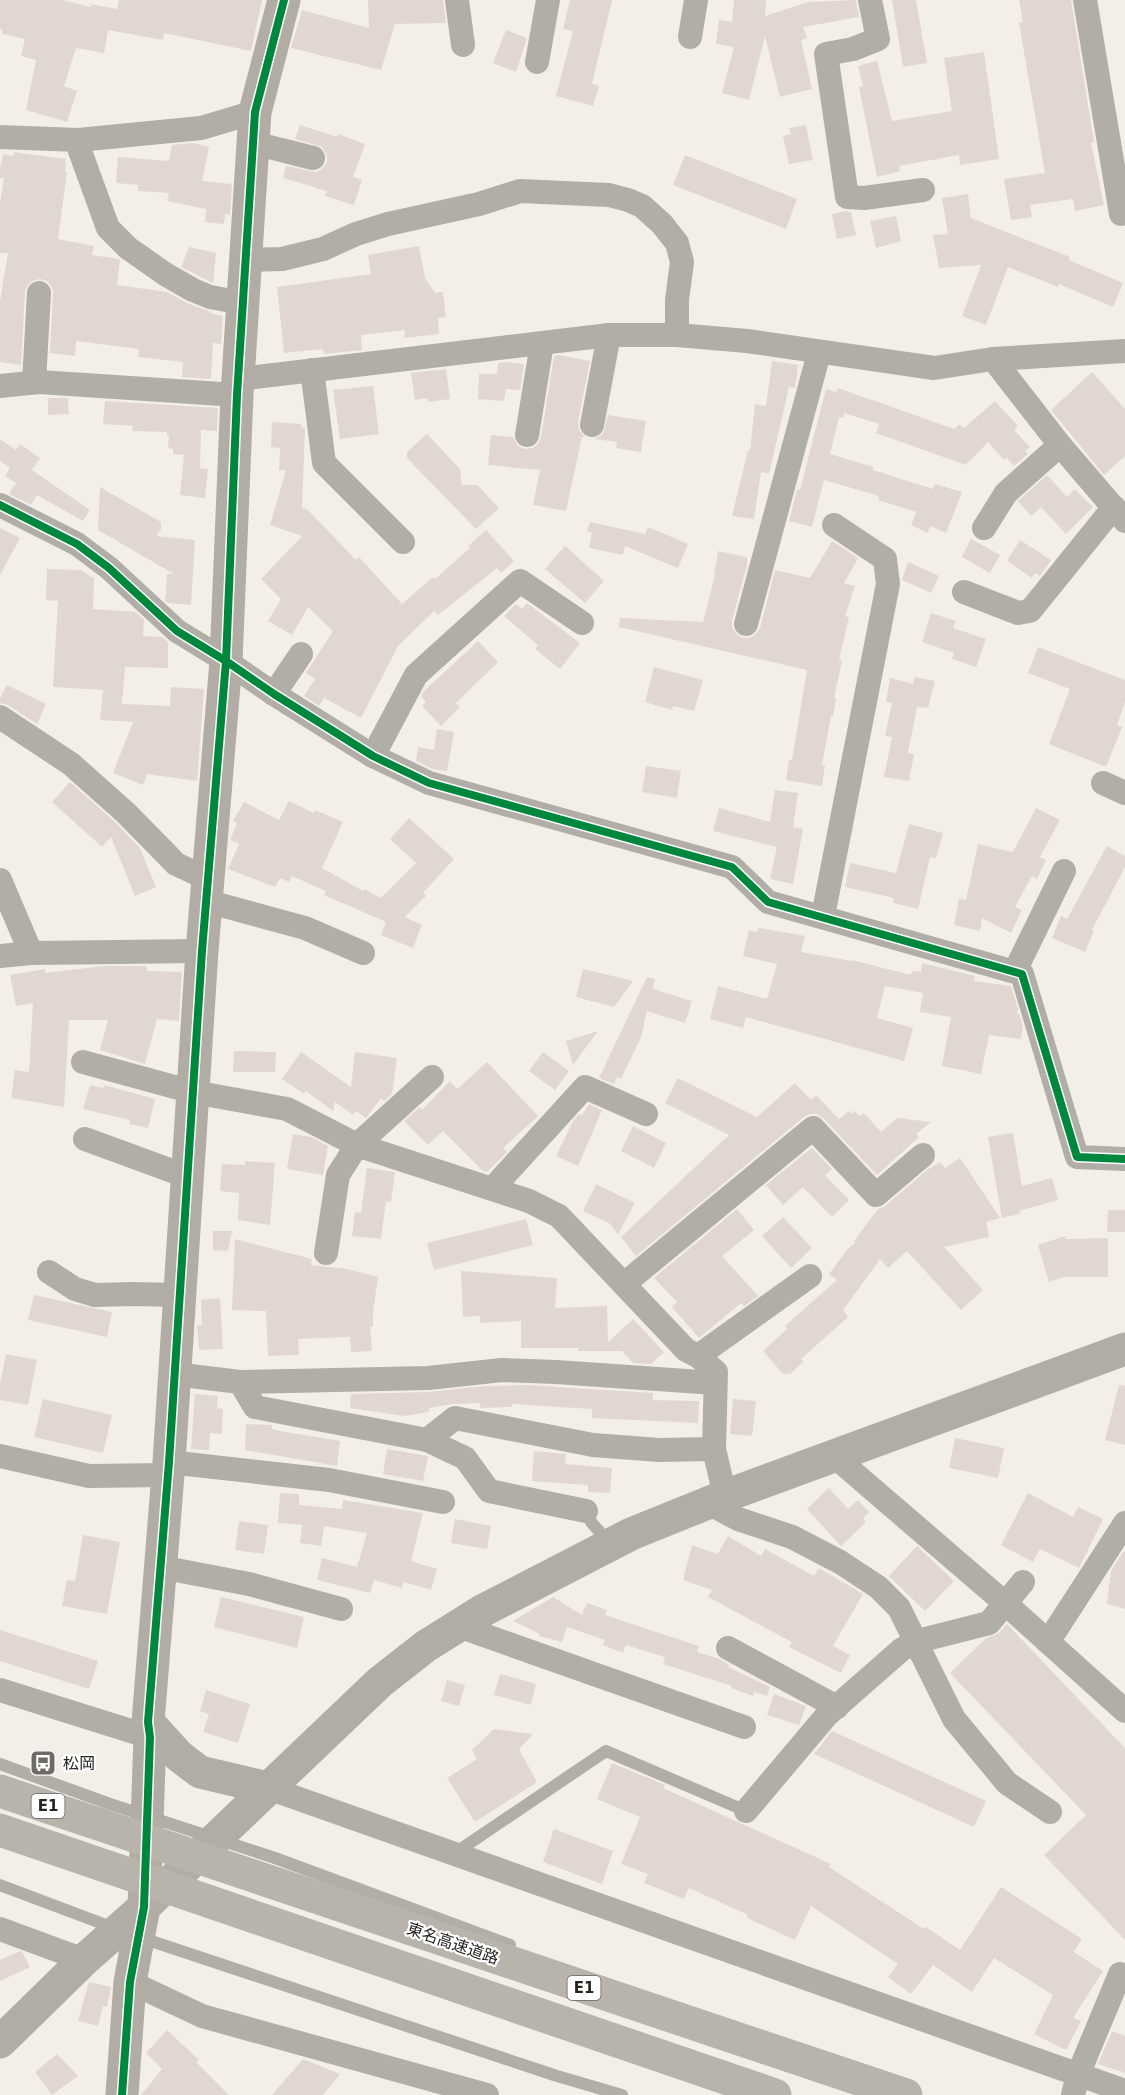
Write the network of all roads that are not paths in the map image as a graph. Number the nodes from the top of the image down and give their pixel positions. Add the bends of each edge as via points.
1 (284, 0) edge
2 (457, 0) edge
3 (548, 0) edge
4 (696, 0) edge
5 (870, 0) edge
6 (1085, 0) edge
7 (690, 37) dead end
8 (463, 45) dead end
9 (537, 62) dead end
10 (254, 128) junction
11 (0, 136) edge
12 (76, 140) junction
13 (313, 158) dead end
14 (1119, 164) edge
15 (923, 190) dead end
16 (1121, 214) dead end
17 (246, 260) junction
18 (39, 293) dead end
19 (243, 303) junction
20 (609, 335) junction
21 (677, 335) junction
22 (542, 343) junction
23 (1125, 351) edge
24 (819, 353) junction
25 (993, 359) junction
26 (312, 370) junction
27 (34, 382) junction
28 (0, 386) edge
29 (238, 387) junction
30 (592, 425) dead end
31 (527, 435) dead end
32 (1060, 445) junction
33 (0, 505) edge
34 (1119, 514) edge
35 (834, 525) dead end
36 (984, 528) dead end
37 (404, 542) dead end
38 (964, 592) dead end
39 (582, 623) dead end
40 (746, 624) dead end
41 (301, 654) dead end
42 (226, 661) junction
43 (274, 694) junction
44 (0, 717) edge
45 (373, 756) junction
46 (1103, 783) dead end
47 (1125, 793) edge
48 (1064, 871) dead end
49 (0, 880) edge
50 (207, 890) junction
51 (823, 916) junction
52 (202, 951) junction
53 (31, 953) junction
54 (363, 953) dead end
55 (0, 956) edge
56 (1015, 971) junction
57 (83, 1062) dead end
58 (432, 1077) dead end
59 (193, 1092) junction
60 (646, 1114) dead end
61 (85, 1139) dead end
62 (357, 1145) junction
63 (923, 1155) dead end
64 (1125, 1160) edge
65 (186, 1176) junction
66 (493, 1188) junction
67 (326, 1253) dead end
68 (49, 1272) dead end
69 (810, 1275) dead end
70 (624, 1284) junction
71 (179, 1295) junction
72 (1125, 1349) edge
73 (698, 1356) junction
74 (174, 1374) junction
75 (240, 1382) junction
76 (715, 1383) junction
77 (427, 1440) junction
78 (714, 1449) junction
79 (0, 1456) edge
80 (834, 1456) junction
81 (168, 1468) junction
82 (717, 1499) junction
83 (443, 1502) dead end
84 (586, 1511) joint
85 (1125, 1523) edge
86 (610, 1545) junction
87 (160, 1567) junction
88 (1023, 1582) dead end
89 (1006, 1604) junction
90 (340, 1609) dead end
91 (458, 1626) junction
92 (915, 1642) junction
93 (1048, 1642) junction
94 (728, 1648) dead end
95 (0, 1690) edge
96 (837, 1707) junction
97 (1125, 1711) edge
98 (744, 1727) dead end
99 (149, 1730) junction
100 (0, 1764) edge
101 (268, 1788) junction
102 (0, 1791) edge
103 (746, 1810) joint
104 (1050, 1812) dead end
105 (103, 1813) junction
106 (0, 1830) edge
107 (454, 1854) junction
108 (269, 1869) junction
109 (0, 1885) edge
110 (144, 1907) junction
111 (0, 1929) edge
112 (517, 1948) dead end
113 (84, 1960) junction
114 (1120, 1974) dead end
115 (605, 1981) dead end
116 (130, 1982) junction
117 (0, 2042) edge
118 (832, 2071) junction
119 (1076, 2085) edge
120 (1125, 2091) edge
121 (122, 2095) edge
122 (487, 2095) edge
123 (622, 2095) edge
124 (775, 2095) edge
125 (906, 2095) edge

1 - 10 street
2 - 8 street
3 - 9 street
4 - 7 street
5 - 15 street via 878,39 826,54 848,197
6 - 14 street
10 - 12 street via 201,128
10 - 13 street
10 - 17 street
11 - 12 street
12 - 19 street via 108,228 128,248 193,290
14 - 16 street
17 - 19 street
17 - 21 street via 282,259 323,249 388,224 520,191 609,195 642,206 677,243 682,262
18 - 27 street
19 - 29 street
20 - 21 street
20 - 22 street
20 - 30 street
21 - 24 street
22 - 26 street
22 - 31 street
23 - 25 street
24 - 25 street via 934,368
24 - 40 street
25 - 32 street
26 - 29 street
26 - 37 street via 324,463
27 - 28 street
27 - 29 street
29 - 42 street
32 - 34 street
32 - 36 street via 1006,493
33 - 42 street via 77,544 177,631
34 - 38 street via 1030,611 1018,613
35 - 51 street via 885,559 888,584
39 - 45 street via 520,581 416,675
41 - 43 street
42 - 43 street
42 - 50 street
43 - 45 street
44 - 50 street via 71,764
45 - 51 street via 429,783 732,867 768,902
46 - 47 street
48 - 56 street
49 - 53 street
50 - 52 street
50 - 54 street
51 - 56 street
52 - 53 street
52 - 59 street
53 - 55 street
56 - 64 street via 1022,974 1077,1157
57 - 59 street
58 - 62 street
59 - 62 street via 287,1109
59 - 65 street
60 - 66 street via 585,1087
61 - 65 street
62 - 66 street
62 - 67 street via 338,1175
63 - 70 street via 876,1195 813,1128
65 - 71 street
66 - 70 street via 559,1216
68 - 71 street via 75,1289 95,1295
69 - 73 street
70 - 73 street via 687,1350
71 - 74 street
72 - 80 street
73 - 76 street via 716,1372
74 - 75 street
74 - 81 street
75 - 76 street via 428,1378 502,1370
75 - 77 street via 255,1407
76 - 78 street
77 - 78 street via 454,1418 593,1444 658,1450
77 - 84 street via 465,1458 489,1491
78 - 82 street
79 - 81 street via 89,1476
80 - 82 street
80 - 89 street
81 - 83 street via 329,1480
81 - 87 street
82 - 86 street
82 - 92 street via 738,1519 792,1537 878,1587 899,1608
84 - 86 lane
85 - 93 street
86 - 91 street
87 - 90 street via 249,1584
87 - 99 street
88 - 89 street
89 - 92 street via 989,1623
89 - 93 street
91 - 98 street
91 - 101 street via 380,1682
92 - 96 street
92 - 104 street via 954,1719 1007,1783
93 - 97 street
94 - 96 street
95 - 99 street
96 - 103 street
99 - 101 street via 200,1772
99 - 110 street
100 - 105 lane
101 - 107 street
101 - 110 street
102 - 105 highway, 東名高速道路 / E1
103 - 107 lane via 606,1751
105 - 108 highway, 東名高速道路 / E1
106 - 124 highway, E1
107 - 119 street
108 - 112 lane
108 - 118 highway, 東名高速道路 / E1
109 - 123 lane via 97,1923
110 - 113 street
110 - 116 street
111 - 113 street
113 - 117 street
114 - 119 street
115 - 118 lane
116 - 121 street
116 - 122 street via 202,2016
118 - 125 highway, 東名高速道路 / E1
119 - 120 street

